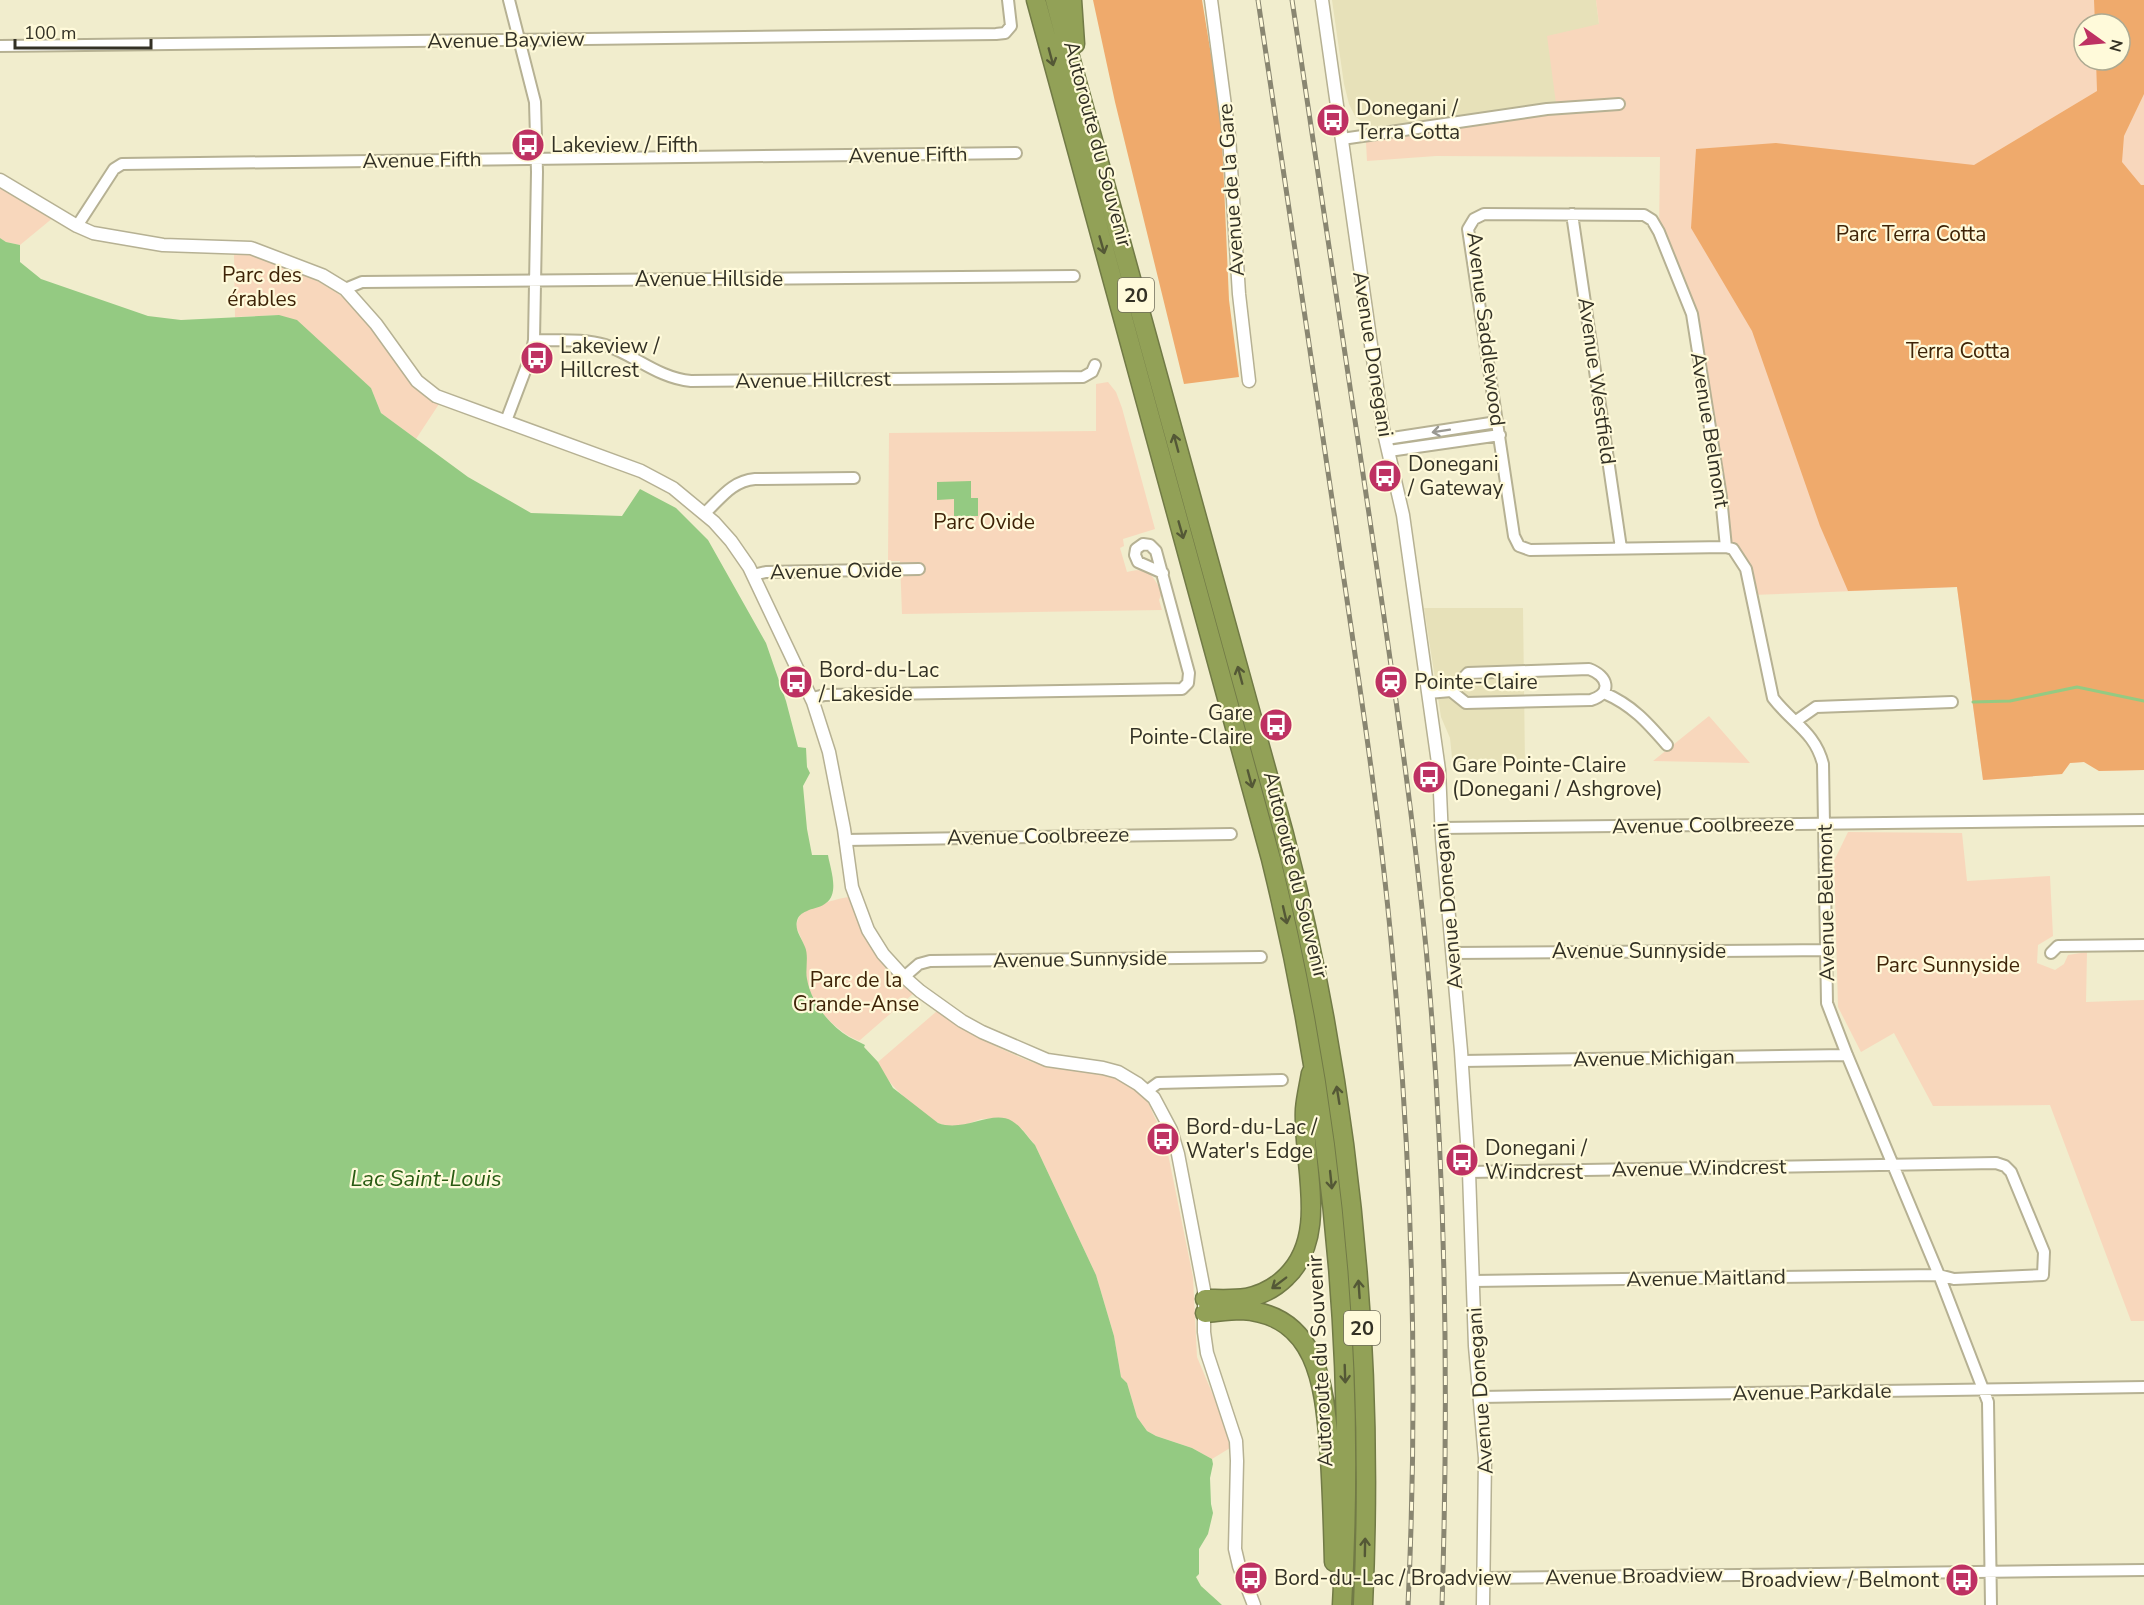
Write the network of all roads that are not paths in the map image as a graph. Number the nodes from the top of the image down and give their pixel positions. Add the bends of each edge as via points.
1 (509, 0) edge
2 (1008, 0) edge
3 (1036, 0) edge
4 (1055, 0) edge
5 (1072, 0) edge
6 (1211, 0) edge
7 (1322, 0) edge
8 (520, 40) junction
9 (0, 46) edge
10 (1079, 91) junction
11 (1619, 104) dead end
12 (1342, 139) junction
13 (1016, 153) dead end
14 (537, 159) junction
15 (0, 180) edge
16 (1572, 214) junction
17 (1644, 215) joint
18 (76, 226) junction
19 (1074, 276) dead end
20 (534, 281) junction
21 (345, 289) junction
22 (534, 340) junction
23 (1095, 366) dead end
24 (1249, 381) dead end
25 (507, 422) junction
26 (1497, 422) junction
27 (1500, 435) junction
28 (1387, 445) junction
29 (855, 478) dead end
30 (705, 513) junction
31 (1726, 547) junction
32 (1621, 548) junction
33 (919, 569) dead end
34 (1163, 573) dead end
35 (753, 575) junction
36 (1451, 691) junction
37 (1428, 693) junction
38 (1604, 693) junction
39 (812, 698) junction
40 (1953, 702) dead end
41 (1796, 721) junction
42 (1667, 745) dead end
43 (2144, 820) edge
44 (1825, 823) junction
45 (1441, 828) junction
46 (1231, 834) dead end
47 (845, 840) junction
48 (2144, 945) edge
49 (1827, 950) junction
50 (1452, 953) junction
51 (2051, 953) dead end
52 (1262, 957) dead end
53 (904, 977) junction
54 (1847, 1054) junction
55 (1314, 1059) junction
56 (1462, 1061) junction
57 (1282, 1080) dead end
58 (1148, 1091) junction
59 (1894, 1166) junction
60 (1469, 1172) junction
61 (1939, 1275) junction
62 (1473, 1281) junction
63 (1205, 1306) junction
64 (2144, 1387) edge
65 (1983, 1389) junction
66 (1480, 1397) junction
67 (2144, 1570) edge
68 (1989, 1572) junction
69 (1484, 1578) junction
70 (1254, 1605) edge
71 (1335, 1605) edge
72 (1342, 1605) edge
73 (1363, 1605) edge
74 (1483, 1605) edge
75 (1991, 1605) edge

1 - 8 street
2 - 8 street, Avenue Bayview via 1010,29 996,34
3 -> 55 highway, Autoroute du Souvenir / 20 via 1272,859
4 - 10 highway, Autoroute du Souvenir / 20
5 - 10 highway
6 - 24 street, Avenue de la Gare via 1229,136
7 - 12 street, Avenue Donegani
8 - 9 street, Avenue Bayview
8 - 14 street via 535,102
73 -> 10 highway, Autoroute du Souvenir / 20 via 1366,1471 1362,1329 1350,1186 1309,934
11 - 12 street via 1547,109
12 - 28 street, Avenue Donegani
13 - 14 street, Avenue Fifth
14 - 18 street, Avenue Fifth via 122,164 114,169
14 - 20 street
15 - 18 street
16 - 17 street, Avenue Saddlewood
16 - 26 street, Avenue Saddlewood via 1484,214 1474,219 1468,229
16 - 32 street, Avenue Westfield
17 - 31 street, Avenue Belmont via 1659,232 1692,314
18 - 21 street via 112,238 163,245 254,248 314,271
19 - 20 street, Avenue Hillside
20 - 21 street, Avenue Hillside via 362,282
20 - 22 street
21 - 25 street via 424,388 442,399
22 - 23 street, Avenue Hillcrest via 597,343 674,378 692,381 1083,377
22 - 25 street
25 - 30 street via 642,471 673,488
26 - 27 street, Avenue Saddlewood
26 -> 28 street
27 - 28 street
27 - 32 street, Avenue Saddlewood via 1514,536 1520,546 1530,550
28 - 37 street, Avenue Donegani via 1404,524
29 - 30 street via 743,481
30 - 35 street via 731,541
31 - 32 street, Avenue Saddlewood
31 - 41 street, Avenue Belmont via 1733,549 1746,568 1773,698
33 - 35 street, Avenue Ovide
34 - 39 street via 1188,673 1188,683 1182,689
35 - 39 street
36 - 37 street
36 - 38 street via 1466,703 1591,700
36 - 38 street via 1468,673 1589,669 1603,678
37 - 45 street, Avenue Donegani via 1439,770
38 - 42 street via 1640,714
39 - 47 street via 826,741
40 - 41 street via 1816,706
41 - 44 street, Avenue Belmont via 1819,749
43 - 44 street, Avenue Coolbreeze
44 - 45 street, Avenue Coolbreeze
44 - 49 street, Avenue Belmont
45 - 50 street, Avenue Donegani
46 - 47 street, Avenue Coolbreeze
47 - 53 street via 850,880 868,930
48 - 51 street via 2058,946
49 - 50 street, Avenue Sunnyside
49 - 54 street, Avenue Belmont via 1827,1003
50 - 56 street, Avenue Donegani
52 - 53 street, Avenue Sunnyside via 930,961 919,964
53 - 58 street via 952,1015 990,1036 1047,1060 1118,1072
54 - 56 street, Avenue Michigan
54 - 59 street, Avenue Belmont
55 -> 63 highway via 1305,1109 1311,1219 1302,1257 1285,1279 1263,1293
55 -> 72 highway, Autoroute du Souvenir / 20 via 1334,1211 1344,1355 1347,1493
56 - 60 street, Avenue Donegani
57 - 58 street via 1158,1083
58 - 63 street via 1166,1118 1176,1144
59 - 60 street, Avenue Windcrest
59 - 61 street, Avenue Belmont
59 - 61 street, Avenue Windcrest via 2005,1166 2044,1252 2043,1275 1954,1279
60 - 62 street, Avenue Donegani
61 - 62 street, Avenue Maitland
61 - 65 street, Avenue Belmont
62 - 66 street, Avenue Donegani
63 - 70 street via 1207,1353 1232,1424 1237,1451 1235,1549
63 - 71 highway via 1268,1316 1293,1331 1316,1362 1327,1419
64 - 65 street, Avenue Parkdale
65 - 66 street, Avenue Parkdale
65 - 68 street, Avenue Belmont via 1988,1402
66 - 69 street, Avenue Donegani via 1485,1458
67 - 68 street, Avenue Broadview
68 - 69 street, Avenue Broadview
68 - 75 street, Avenue Belmont
69 - 74 street, Avenue Donegani

